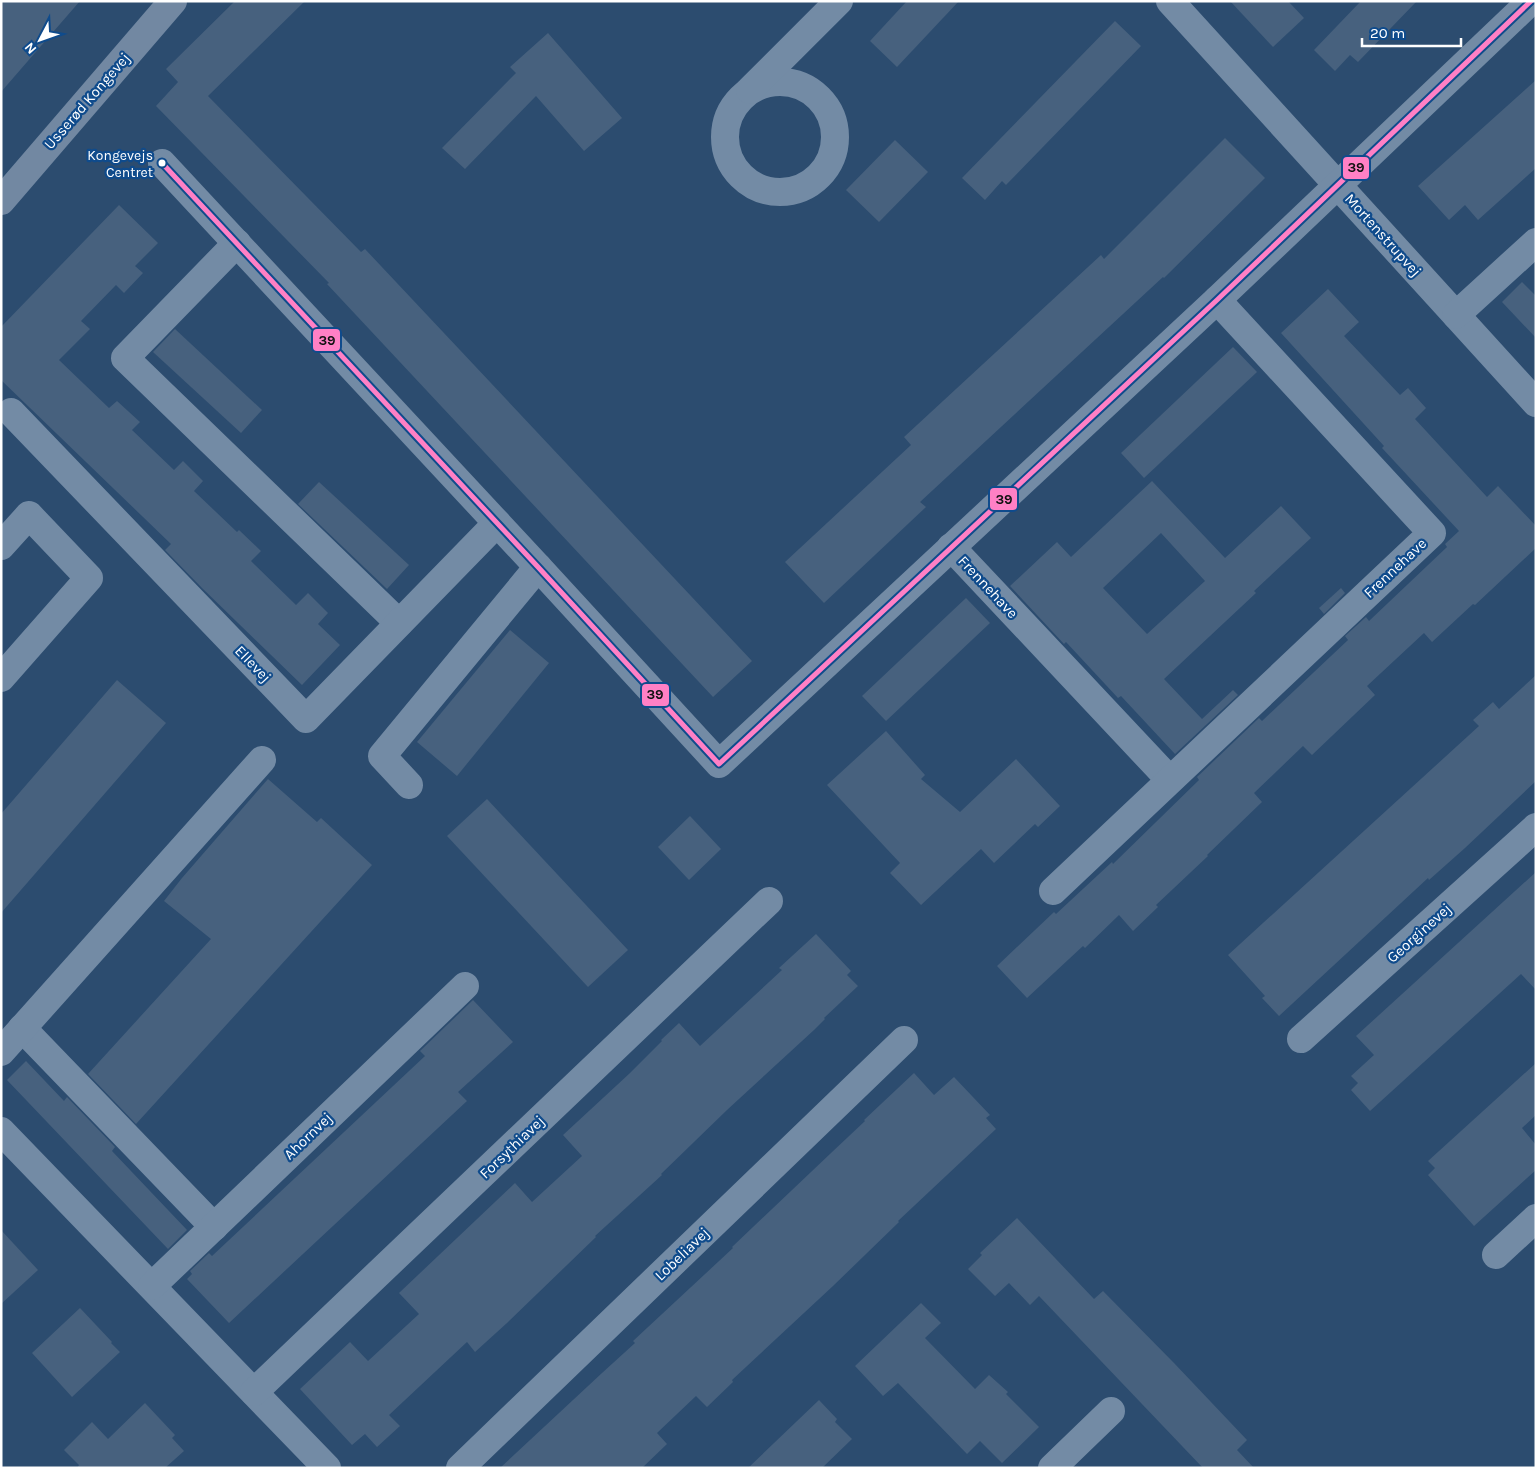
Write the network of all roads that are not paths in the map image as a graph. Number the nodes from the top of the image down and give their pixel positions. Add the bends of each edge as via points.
1 (174, 1) edge
2 (839, 1) edge
3 (1170, 1) edge
4 (1521, 5) edge
5 (740, 99) dead end
6 (162, 163) dead end
7 (1337, 185) junction
8 (6, 188) edge
9 (1536, 242) edge
10 (237, 243) junction
11 (1217, 300) junction
12 (1456, 315) junction
13 (1536, 403) edge
14 (11, 412) dead end
15 (497, 523) junction
16 (1, 546) edge
17 (951, 547) junction
18 (538, 566) junction
19 (399, 623) junction
20 (1, 678) edge
21 (262, 760) dead end
22 (1169, 779) junction
23 (409, 785) dead end
24 (1536, 827) edge
25 (1052, 891) dead end
26 (769, 901) dead end
27 (465, 986) dead end
28 (22, 1028) junction
29 (904, 1040) dead end
30 (1302, 1040) dead end
31 (1, 1052) edge
32 (6, 1147) edge
33 (1536, 1218) edge
34 (214, 1227) junction
35 (1496, 1255) dead end
36 (152, 1286) junction
37 (254, 1392) junction
38 (1111, 1411) dead end
39 (327, 1468) edge
40 (460, 1468) edge
41 (1052, 1468) edge

1 - 8 main road, Usserød Kongevej
2 - 5 street
3 - 7 street, Mortenstrupvej
4 - 7 street
6 - 10 street
7 - 11 street
7 - 12 street, Mortenstrupvej
9 - 12 street
10 - 15 street
10 - 19 street via 125,358
11 - 17 street
11 - 22 street, Frennehave via 1432,533
12 - 13 street, Mortenstrupvej
14 - 19 street, Ellevej via 306,719
15 - 18 street
15 - 19 street, Ellevej
16 - 20 street via 29,515 89,578
17 - 18 street via 719,764
17 - 22 street, Frennehave
18 - 23 street via 382,756
21 - 28 street
22 - 25 street, Frennehave
24 - 30 street, Georginevej
26 - 37 street, Forsythiavej
27 - 34 street, Ahornvej
28 - 31 street
28 - 34 street
29 - 40 street, Lobeliavej
32 - 36 street
33 - 35 street
34 - 36 street, Ahornvej
36 - 37 street
37 - 39 street
38 - 41 street

